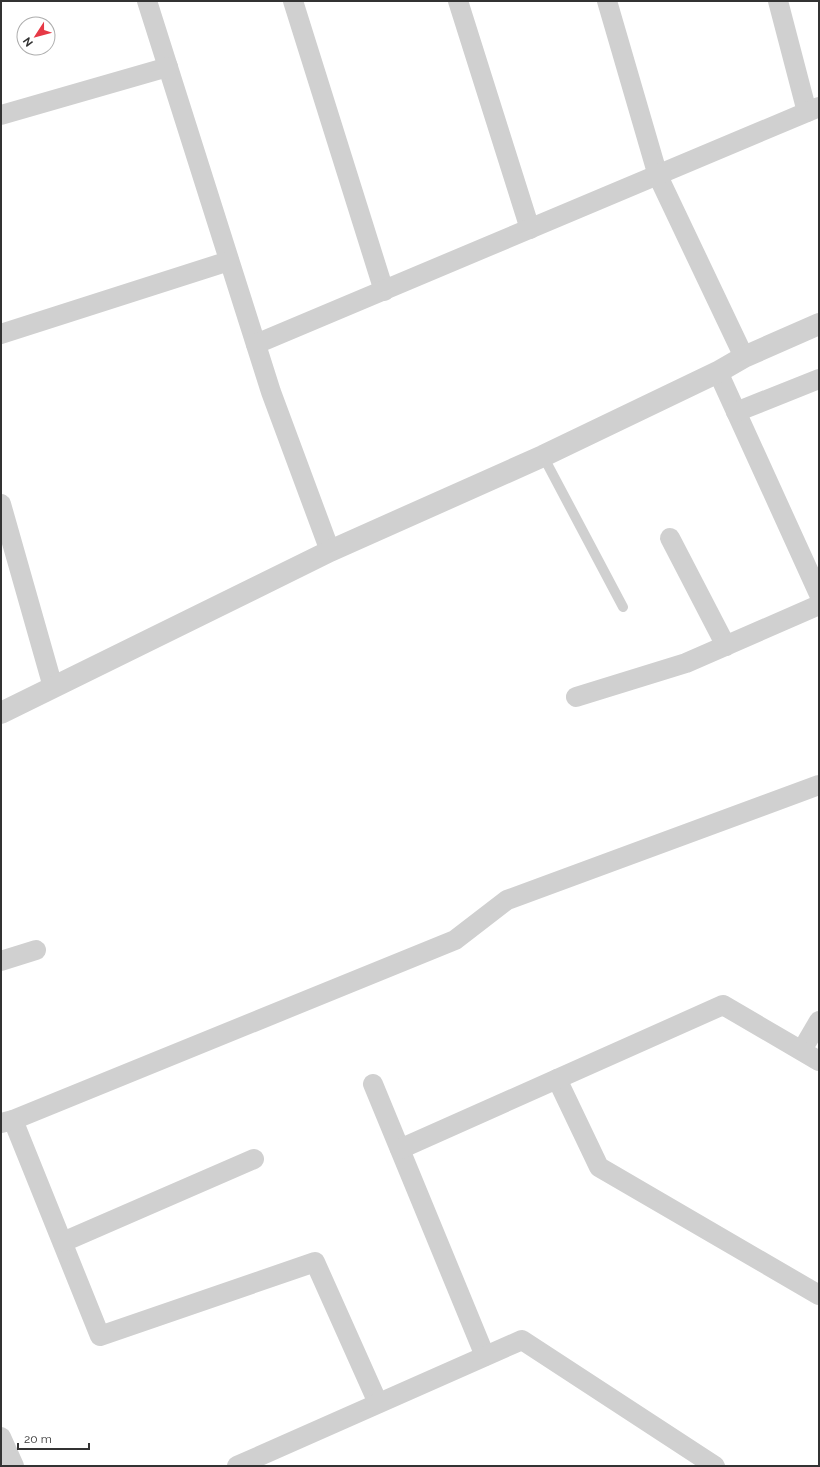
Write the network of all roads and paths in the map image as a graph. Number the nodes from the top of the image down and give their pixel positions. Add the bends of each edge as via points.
1 (147, 1) edge
2 (293, 1) edge
3 (458, 1) edge
4 (607, 1) edge
5 (778, 1) edge
6 (168, 67) junction
7 (813, 110) edge
8 (1, 115) edge
9 (658, 176) junction
10 (530, 229) junction
11 (229, 261) junction
12 (384, 290) junction
13 (819, 324) edge
14 (1, 334) edge
15 (256, 344) junction
16 (744, 357) junction
17 (718, 372) junction
18 (819, 379) edge
19 (736, 412) junction
20 (543, 456) junction
21 (1, 504) edge
22 (670, 538) dead end
23 (330, 551) junction
24 (819, 594) edge
25 (819, 605) edge
26 (623, 607) dead end
27 (726, 646) junction
28 (53, 687) junction
29 (576, 697) dead end
30 (1, 713) edge
31 (819, 785) edge
32 (36, 950) dead end
33 (1, 961) edge
34 (819, 1021) edge
35 (802, 1050) junction
36 (819, 1061) edge
37 (557, 1079) junction
38 (373, 1084) dead end
39 (7, 1122) edge
40 (400, 1148) junction
41 (254, 1159) dead end
42 (63, 1242) junction
43 (819, 1295) edge
44 (485, 1356) junction
45 (378, 1403) junction
46 (1, 1437) edge
47 (14, 1466) edge
48 (238, 1466) edge
49 (715, 1466) edge

1 - 6 street
2 - 12 street
3 - 10 street
4 - 9 street
5 - 7 street
6 - 8 street
6 - 11 street
7 - 9 street
9 - 10 street
9 - 16 street
10 - 12 street
11 - 14 street
11 - 15 street
12 - 15 street
13 - 16 street
15 - 23 street via 271,392
16 - 17 street
17 - 19 street
17 - 20 street
18 - 19 street
19 - 24 street
20 - 23 street
20 - 26 lane
21 - 28 street
22 - 27 street
23 - 28 street
25 - 27 street
27 - 29 street via 686,663
28 - 30 street
31 - 39 street via 508,900 455,940
32 - 33 street
34 - 35 street
35 - 36 street
35 - 37 street via 723,1006
37 - 40 street
37 - 43 street via 599,1166
38 - 40 street
39 - 42 street
40 - 44 street
41 - 42 street
42 - 45 street via 100,1336 315,1262
44 - 45 street
44 - 49 street via 522,1340
45 - 48 street
46 - 47 street

